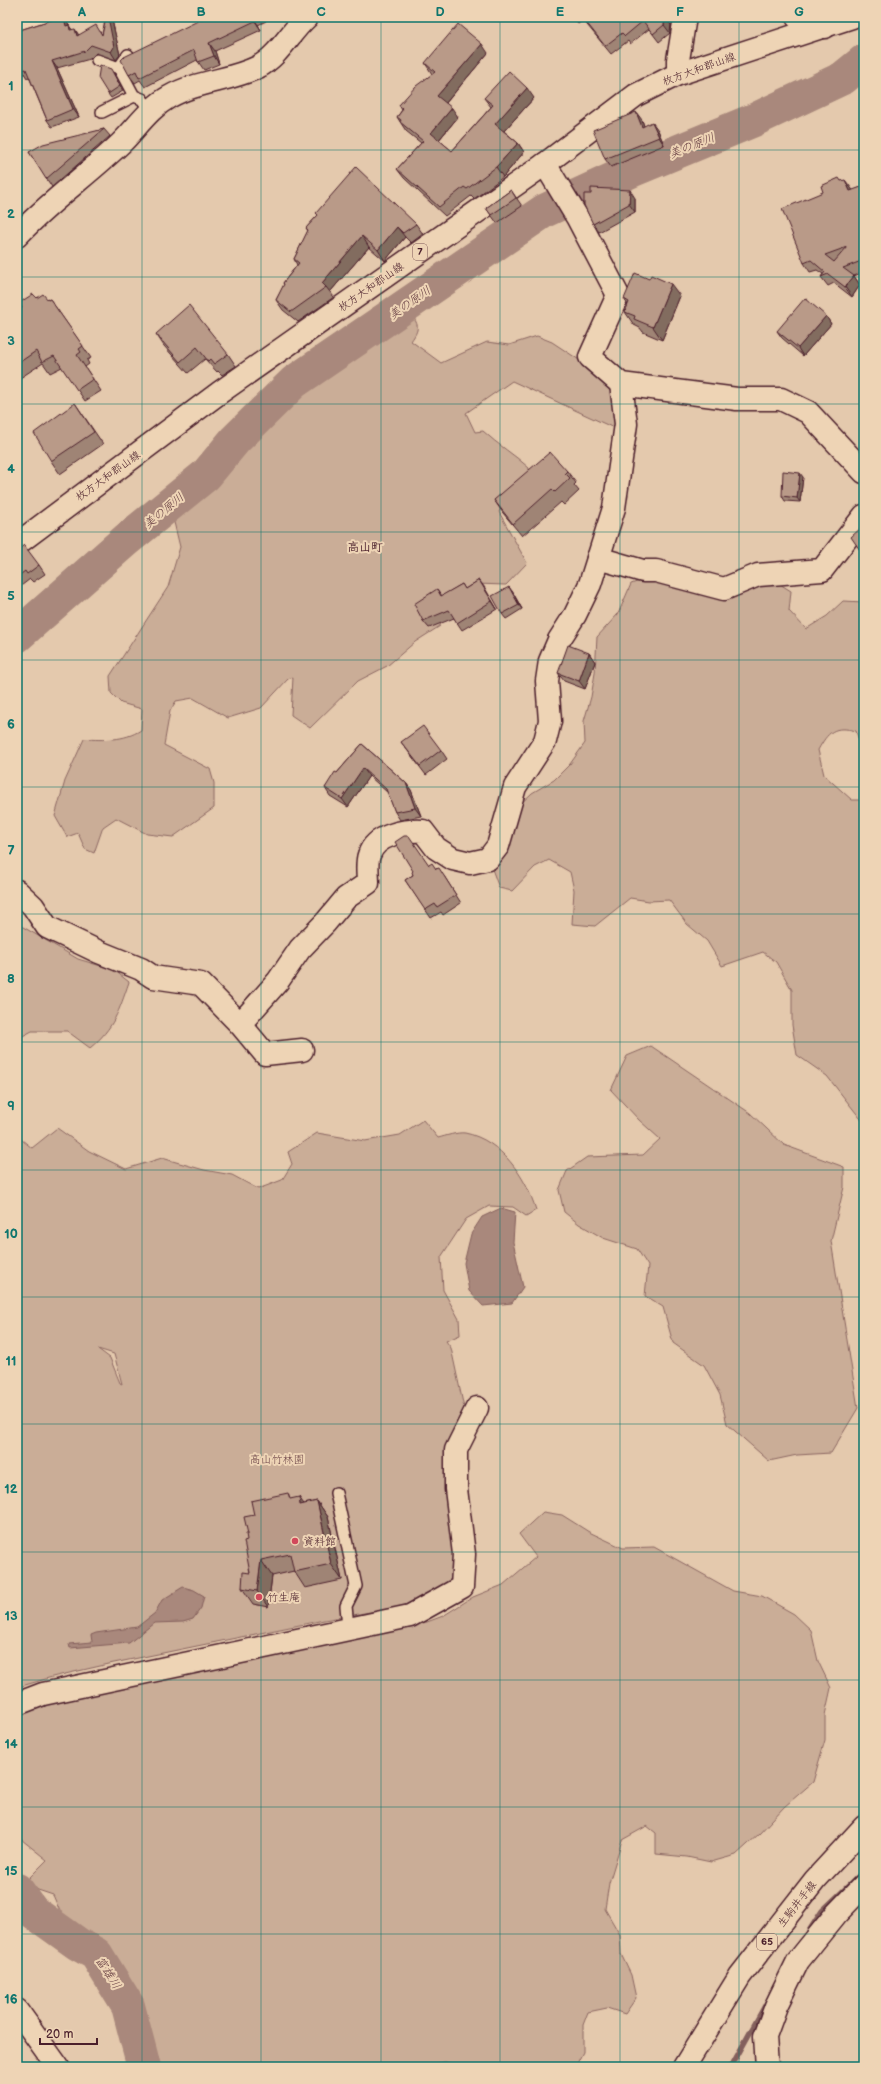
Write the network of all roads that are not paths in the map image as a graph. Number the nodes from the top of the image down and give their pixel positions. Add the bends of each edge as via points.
1 (43, 17) edge
2 (307, 17) edge
3 (685, 17) edge
4 (797, 17) edge
5 (852, 17) edge
6 (17, 23) edge
7 (825, 27) junction
8 (128, 55) edge
9 (98, 60) dead end
10 (119, 68) junction
11 (678, 74) junction
12 (142, 103) junction
13 (102, 112) dead end
14 (545, 164) junction
15 (17, 236) edge
16 (621, 384) junction
17 (864, 472) edge
18 (864, 516) edge
19 (17, 544) edge
20 (598, 558) junction
21 (17, 891) edge
22 (240, 1024) junction
23 (302, 1050) dead end
24 (477, 1408) dead end
25 (336, 1493) dead end
26 (348, 1627) junction
27 (17, 1704) edge
28 (864, 1827) edge
29 (864, 1885) edge
30 (17, 2010) edge
31 (58, 2067) edge
32 (684, 2067) edge
33 (767, 2067) edge

1 - 6 street
2 - 12 street via 270,60 258,67
3 - 11 street
4 - 7 street
5 - 7 street, 枚方大和郡山線 / 7
7 - 11 street, 枚方大和郡山線 / 7
8 - 10 lane
9 - 10 lane
10 - 12 lane
11 - 14 street, 枚方大和郡山線 / 7 via 636,95
12 - 13 lane
12 - 15 street via 131,134 36,216
14 - 16 street via 578,217 618,295 590,357
14 - 19 street, 枚方大和郡山線 / 7 via 219,394
16 - 17 street via 737,399 781,399 808,412
16 - 20 street via 626,424 622,455 614,508
18 - 20 street via 822,570 758,575 724,588 656,571 643,571
20 - 22 street via 590,584 550,661 550,721 545,741 515,787 498,846 488,859 470,863 453,859 436,848 423,831 406,830 380,840 369,854 368,883 346,898 300,949 278,981
21 - 22 street via 33,906 47,927 141,969 153,977 201,984
22 - 23 street via 265,1054
24 - 26 street via 456,1450 456,1489 464,1554 462,1587 410,1616
25 - 26 lane via 356,1586 346,1606
26 - 27 street via 50,1692
28 - 32 street, 生駒井手線 / 65 via 815,1880 740,1976
29 - 33 street via 798,1960 765,2036
30 - 31 street

